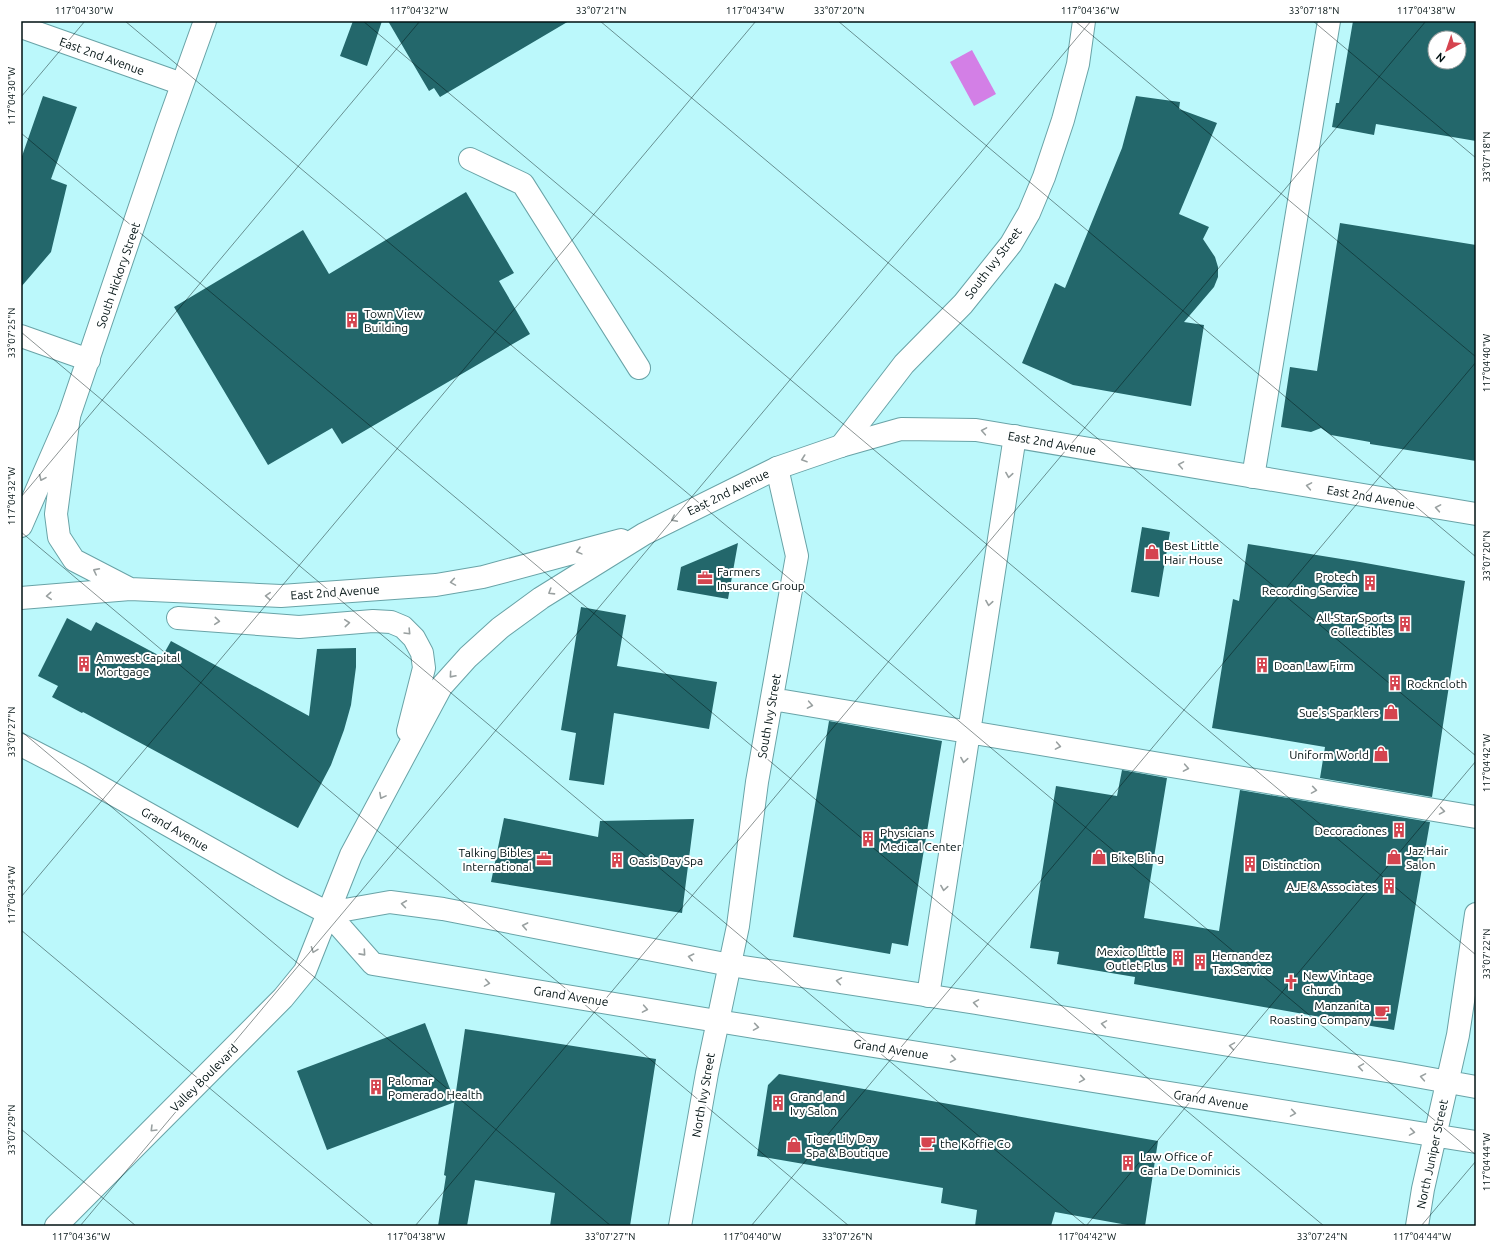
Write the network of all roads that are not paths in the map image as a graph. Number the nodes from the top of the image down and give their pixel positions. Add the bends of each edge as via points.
1 (205, 21) edge
2 (1084, 21) edge
3 (1329, 21) edge
4 (21, 27) edge
5 (182, 84) junction
6 (470, 159) dead end
7 (21, 336) edge
8 (89, 360) junction
9 (639, 368) dead end
10 (69, 416) junction
11 (1015, 436) junction
12 (841, 446) junction
13 (777, 468) junction
14 (1254, 477) junction
15 (1476, 514) edge
16 (21, 526) edge
17 (644, 534) junction
18 (130, 589) junction
19 (21, 598) edge
20 (178, 618) dead end
21 (772, 699) junction
22 (969, 732) junction
23 (21, 745) edge
24 (400, 762) junction
25 (1476, 816) edge
26 (328, 913) junction
27 (1476, 914) edge
28 (730, 965) junction
29 (928, 996) junction
30 (717, 1021) junction
31 (1448, 1081) junction
32 (1476, 1087) edge
33 (1435, 1135) junction
34 (1476, 1142) edge
35 (56, 1226) edge
36 (680, 1226) edge
37 (1417, 1226) edge

1 - 5 main road, South Hickory Street
2 - 12 main road, South Ivy Street via 1078,64 1063,120 1029,213 1011,244 963,304 904,364
3 - 14 main road
4 - 5 main road, East 2nd Avenue
5 - 8 main road, South Hickory Street
6 - 9 main road via 523,184
7 - 8 main road
8 - 10 main road, South Hickory Street
10 -> 16 main road, South Hickory Street
18 -> 10 main road via 74,560 59,537 56,514
11 -> 12 main road, East 2nd Avenue via 976,430 901,429
14 -> 11 main road, East 2nd Avenue
11 -> 22 main road
12 -> 13 main road, East 2nd Avenue
13 -> 17 main road, East 2nd Avenue
13 - 21 main road, South Ivy Street via 797,556
15 -> 14 main road, East 2nd Avenue
17 -> 18 main road, East 2nd Avenue via 483,577 436,585 281,596
17 -> 24 main road, East 2nd Avenue via 541,598 500,628 468,657 441,687
18 -> 19 main road, East 2nd Avenue
20 -> 24 main road via 299,628 372,621 391,622 403,627 414,638 422,653 424,668
21 -> 22 main road
21 - 28 main road, South Ivy Street
22 -> 25 main road
22 -> 29 main road
23 - 26 main road, Grand Avenue
24 -> 26 main road, East 2nd Avenue via 351,855
28 -> 26 main road via 443,909 390,902
26 -> 30 main road, Grand Avenue via 373,964
26 -> 35 main road, Valley Boulevard via 305,971 283,998
27 - 31 main road, North Juniper Street via 1458,1035
29 -> 28 main road
28 - 30 main road, North Ivy Street
31 -> 29 main road
30 -> 33 main road, Grand Avenue
30 - 36 main road, North Ivy Street
31 - 32 main road
31 - 33 main road, North Juniper Street
33 - 34 main road, Grand Avenue
33 - 37 main road, North Juniper Street via 1422,1189

